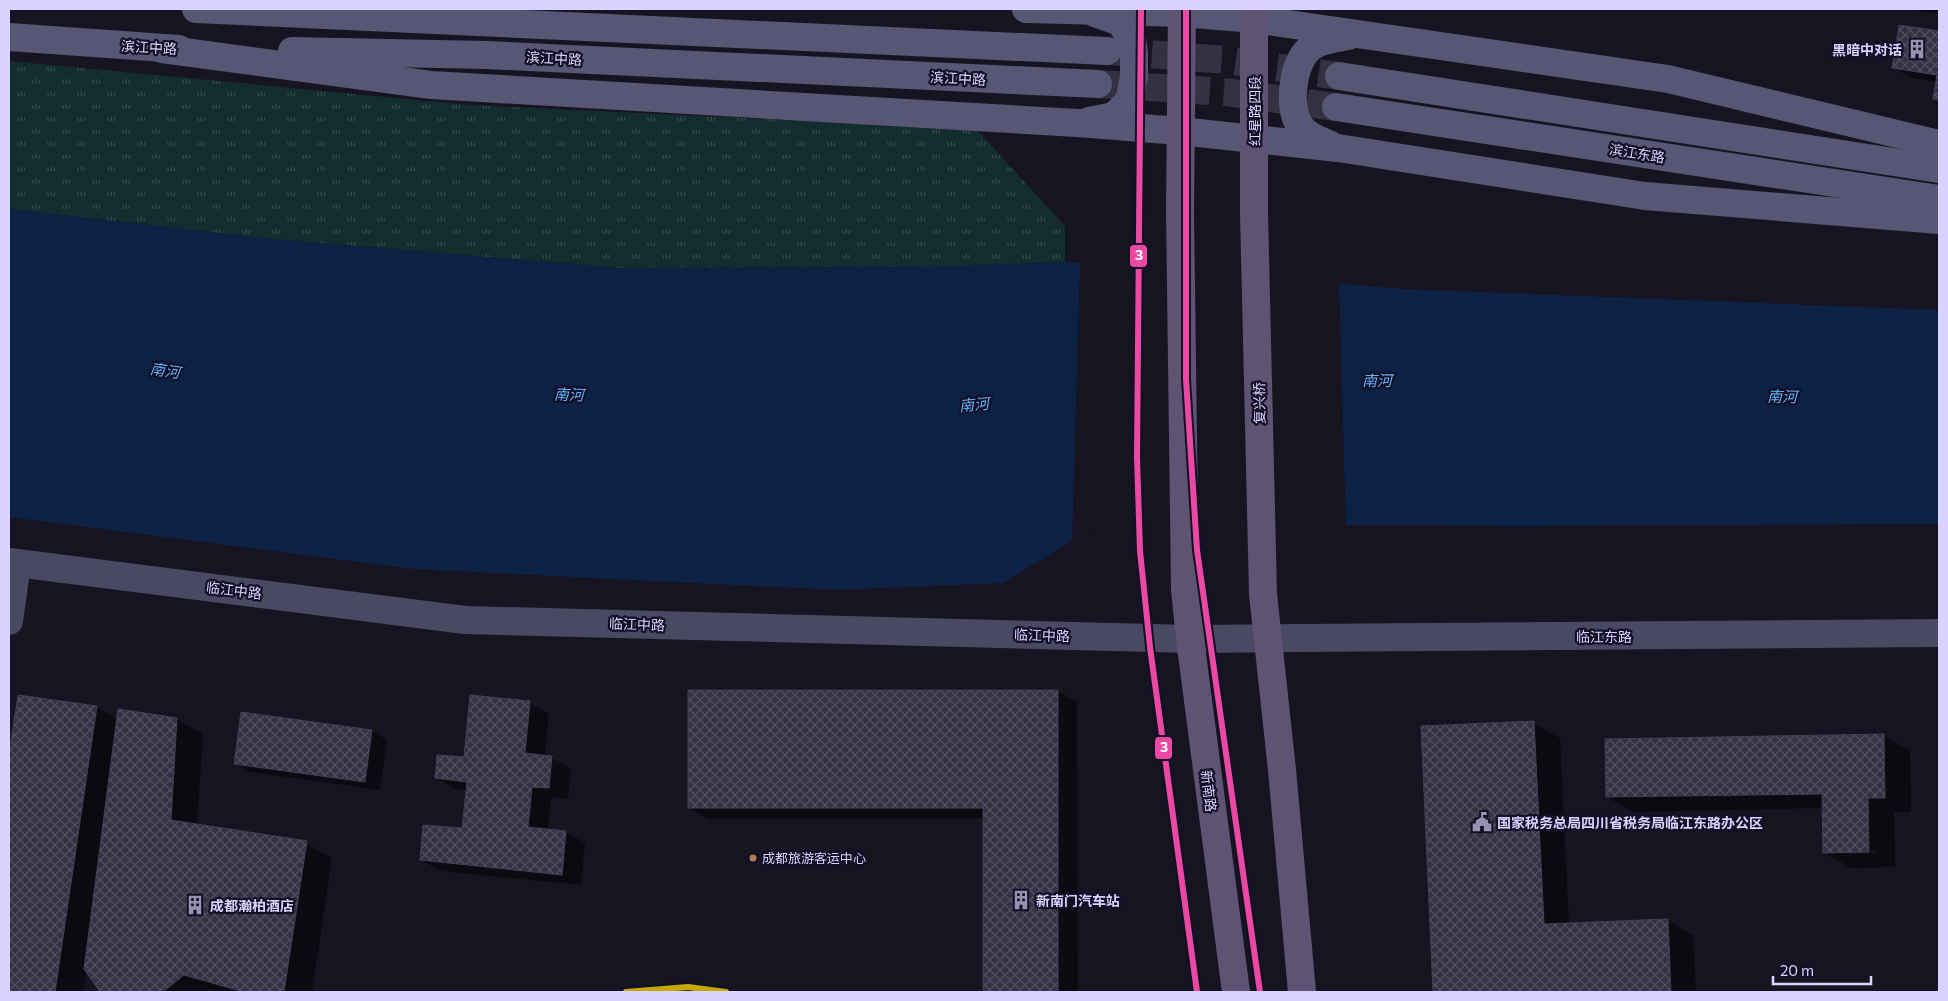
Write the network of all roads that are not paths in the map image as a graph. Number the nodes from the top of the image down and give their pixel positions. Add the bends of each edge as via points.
1 (196, 9) edge
2 (1026, 9) edge
3 (1088, 10) junction
4 (1182, 11) edge
5 (1254, 14) edge
6 (1360, 34) junction
7 (9, 37) edge
8 (162, 48) junction
9 (1107, 51) tunnel mouth
10 (1339, 76) tunnel mouth
11 (1098, 84) tunnel mouth
12 (1336, 107) tunnel mouth
13 (1077, 123) junction
14 (1180, 131) junction
15 (1253, 140) junction
16 (1939, 144) edge
17 (1338, 148) junction
18 (1939, 169) edge
19 (1939, 199) edge
20 (1254, 212) joint
21 (1939, 220) edge
22 (13, 562) edge
23 (9, 621) edge
24 (1939, 633) edge
25 (1268, 638) junction
26 (1190, 639) junction
27 (1236, 992) edge
28 (1302, 992) edge

1 - 9 main road
2 - 3 main road
3 - 4 main road
3 - 13 main road via 1120,22 1132,40 1134,77 1129,101 1114,116
4 - 5 main road
4 - 14 main road
5 - 6 main road
5 - 15 main road, 红星路四段
6 - 16 main road via 1668,79
6 - 17 main road via 1320,42 1306,52 1297,69 1292,101 1300,126 1314,139
7 - 8 main road, 滨江中路
8 - 11 main road, 滨江中路 via 486,54
8 - 13 main road via 431,85
10 - 18 main road
12 - 19 main road, 滨江东路
13 - 14 main road
14 - 15 main road
14 - 26 main road, 新南路 via 1185,589
15 - 17 main road
15 - 20 main road, 红星路四段
17 - 21 main road via 1644,196
20 - 25 main road, 复兴桥 via 1263,594
22 - 23 street
22 - 26 street, 临江中路 via 466,620
24 - 25 street, 临江东路
25 - 26 street, 临江中路
25 - 28 main road
26 - 27 main road, 新南路

